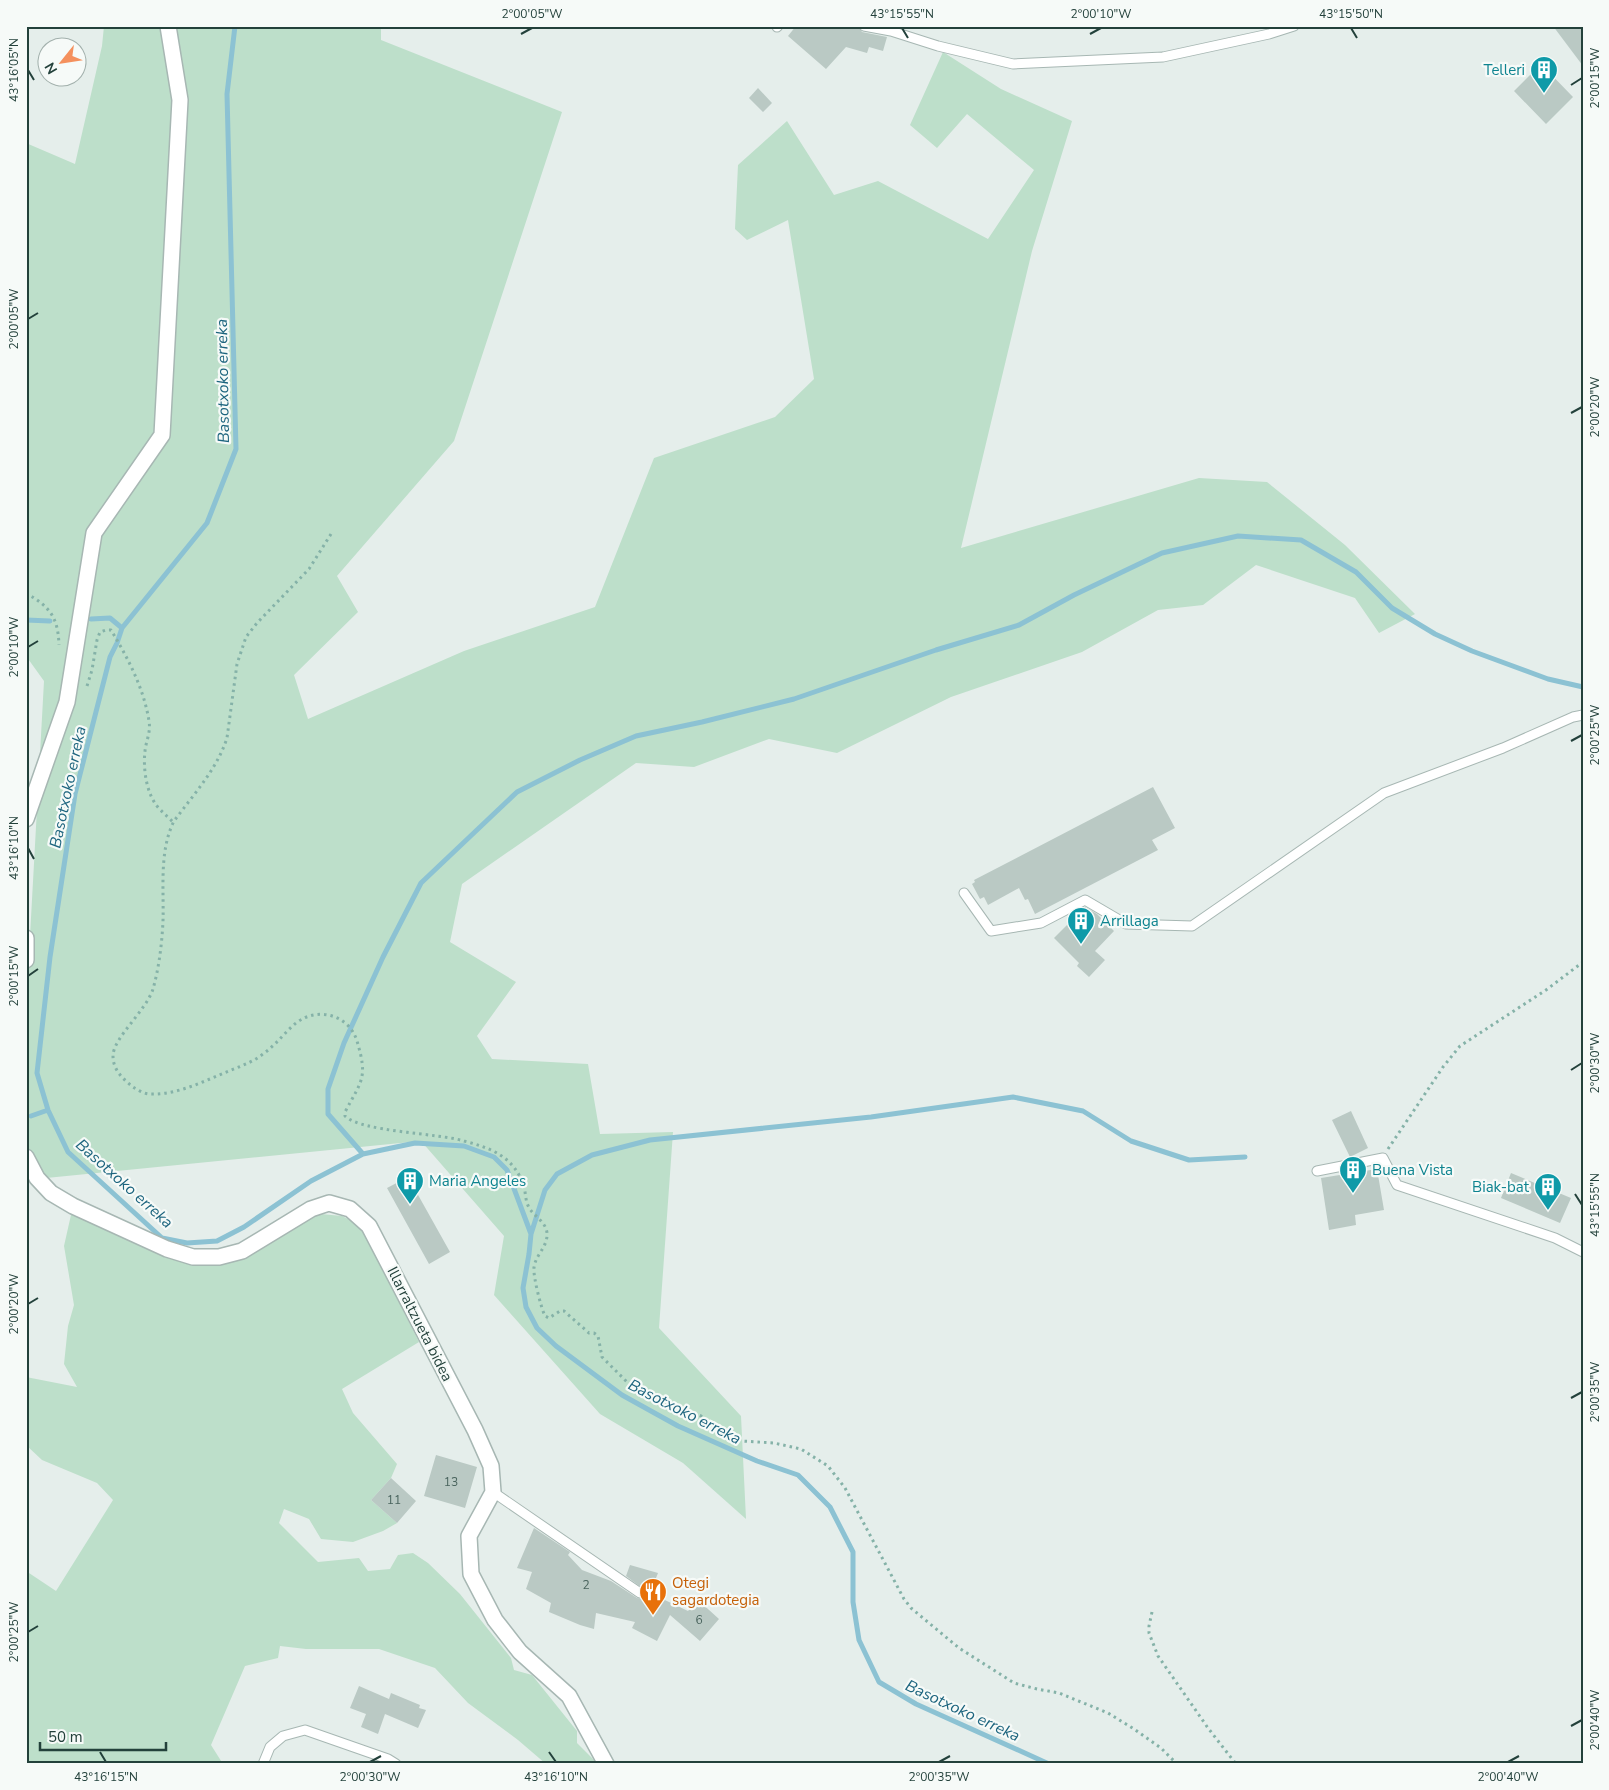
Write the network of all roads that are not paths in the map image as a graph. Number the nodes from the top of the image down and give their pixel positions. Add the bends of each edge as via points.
1 (168, 26) edge
2 (864, 26) edge
3 (1294, 26) edge
4 (1583, 715) edge
5 (26, 819) edge
6 (964, 894) dead end
7 (26, 938) edge
8 (26, 960) edge
9 (26, 1157) edge
10 (1317, 1171) dead end
11 (1583, 1252) edge
12 (493, 1492) junction
13 (640, 1593) dead end
14 (263, 1764) edge
15 (396, 1764) edge
16 (606, 1764) edge

1 - 5 street via 180,100 162,436 94,533 67,702
2 - 3 lane via 891,30 938,46 1013,64 1163,57
4 - 6 lane via 1384,793 1192,926 1126,924 1085,900 1041,923 991,931
7 - 8 street
9 - 12 street, Illarraltzueta bidea via 37,1178 73,1206 167,1249 193,1257 219,1258 242,1250 311,1209 329,1202 350,1209 368,1226 475,1430 491,1466
10 - 11 lane via 1383,1158 1397,1185 1555,1238
12 - 13 lane
12 - 16 street via 470,1536 471,1574 495,1620 520,1652 569,1696
14 - 15 lane via 270,1747 283,1736 305,1730

